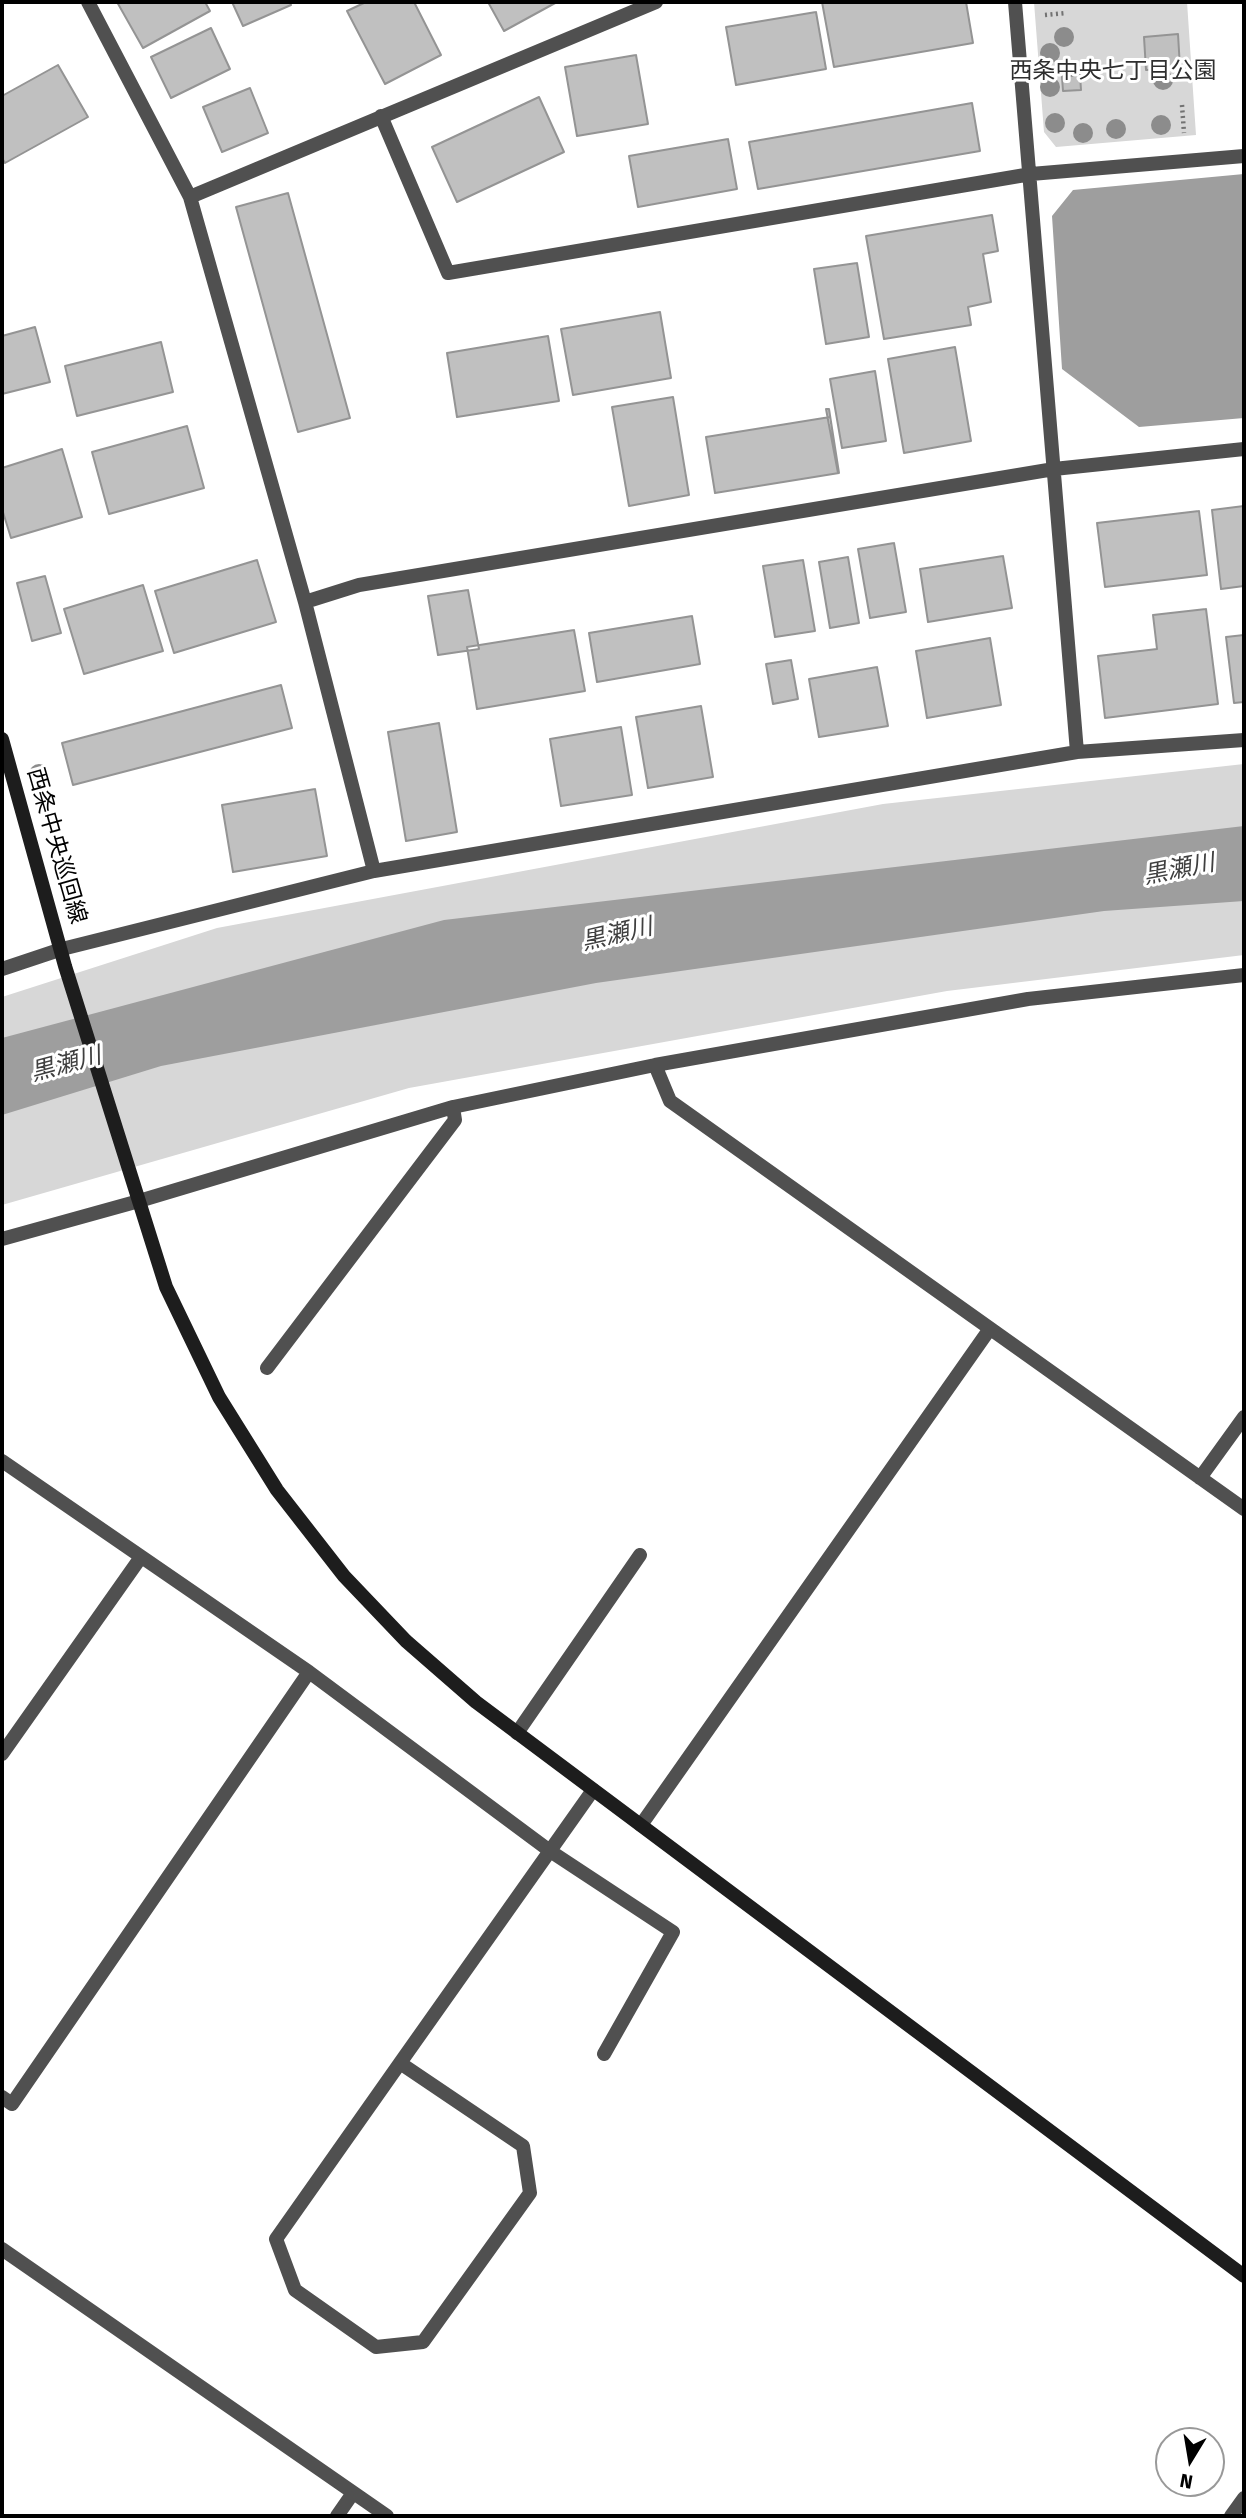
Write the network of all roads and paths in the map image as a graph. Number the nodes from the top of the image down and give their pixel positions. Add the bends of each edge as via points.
1 (88, 2) edge
2 (656, 2) edge
3 (1015, 2) edge
4 (381, 116) junction
5 (1244, 156) edge
6 (1031, 174) junction
7 (190, 197) junction
8 (1244, 449) edge
9 (1054, 469) junction
10 (305, 602) junction
11 (2, 740) edge
12 (1244, 740) edge
13 (1077, 752) junction
14 (374, 872) junction
15 (62, 949) junction
16 (2, 969) edge
17 (1244, 975) edge
18 (655, 1065) junction
19 (453, 1107) junction
20 (139, 1201) junction
21 (2, 1239) edge
22 (989, 1330) junction
23 (267, 1368) dead end
24 (1244, 1417) edge
25 (2, 1461) edge
26 (1200, 1478) junction
27 (1244, 1510) edge
28 (640, 1555) dead end
29 (141, 1558) junction
30 (309, 1672) junction
31 (517, 1733) junction
32 (2, 1754) edge
33 (593, 1790) junction
34 (641, 1825) junction
35 (550, 1851) junction
36 (604, 2054) dead end
37 (400, 2063) junction
38 (2, 2098) edge
39 (2, 2249) edge
40 (1244, 2276) edge
41 (353, 2493) junction
42 (1244, 2498) edge
43 (337, 2516) edge
44 (387, 2516) edge
45 (1231, 2516) edge

1 - 7 street
2 - 4 street
3 - 6 street
4 - 6 street via 448,273
4 - 7 street
5 - 6 street
6 - 9 street
7 - 10 street
8 - 9 street
9 - 10 street via 359,585
9 - 13 street
10 - 14 street
11 - 15 street, 西条中央巡回線
12 - 13 street
13 - 14 street
14 - 15 street
15 - 16 street
15 - 20 street, 西条中央巡回線
17 - 18 street via 1028,999
18 - 19 street
18 - 22 street via 670,1101
19 - 20 street
19 - 23 street via 455,1120
20 - 21 street
20 - 31 street, 西条中央巡回線 via 166,1287 219,1397 277,1490 344,1576 406,1641
22 - 26 street
22 - 34 street
24 - 26 street
25 - 29 street
26 - 27 street
28 - 31 street
29 - 30 street
29 - 32 street
30 - 35 street
30 - 38 street via 12,2104
31 - 33 street, 西条中央巡回線
33 - 34 street, 西条中央巡回線
33 - 35 street
34 - 40 street, 西条中央巡回線
35 - 36 street via 673,1933
35 - 37 street
37 - 37 street via 276,2239 295,2290 376,2347 423,2342 530,2193 523,2146
39 - 41 street
41 - 43 street
41 - 44 street
42 - 45 street

